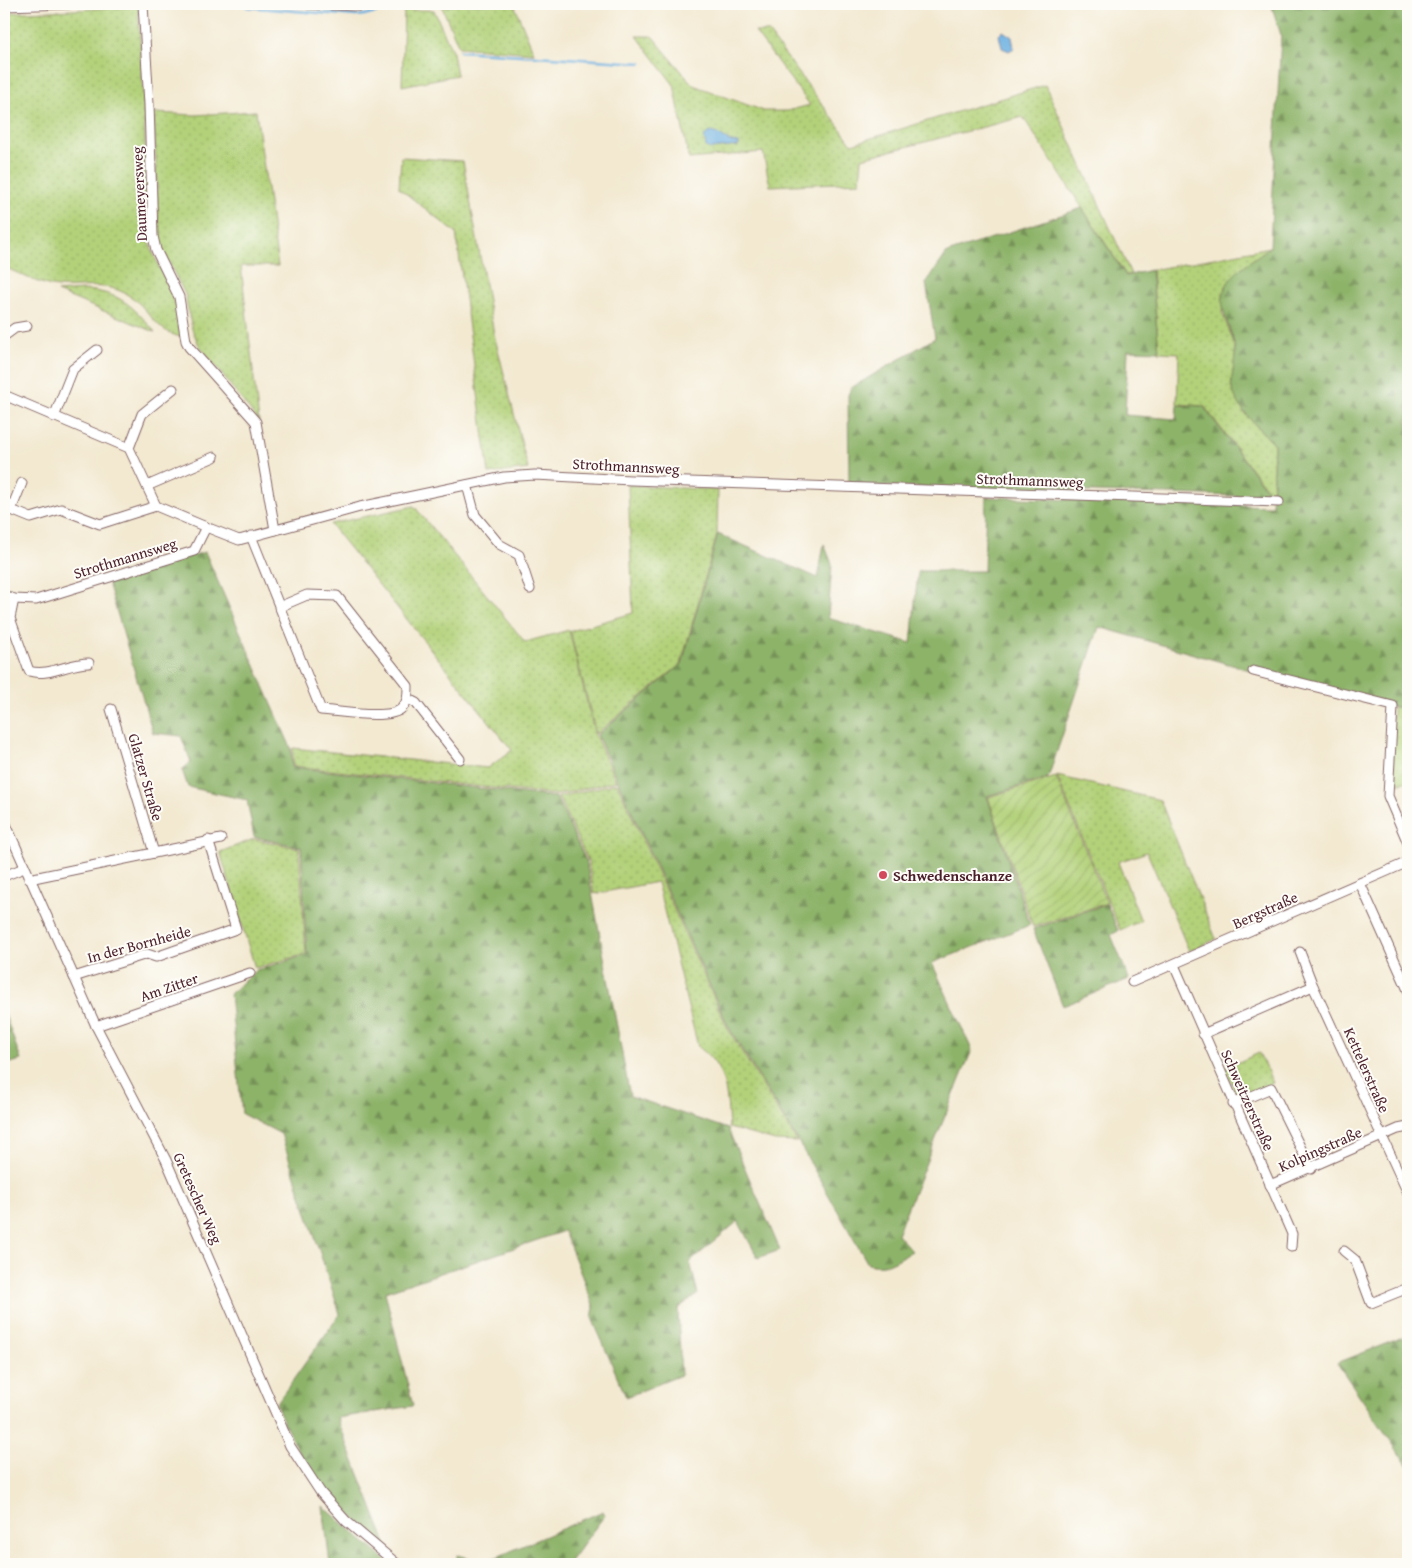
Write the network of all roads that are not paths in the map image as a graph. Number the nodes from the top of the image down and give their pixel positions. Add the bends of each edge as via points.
1 (70, 4) edge
2 (143, 4) edge
3 (308, 4) edge
4 (372, 4) edge
5 (4, 6) edge
6 (27, 326) dead end
7 (4, 336) edge
8 (97, 350) dead end
9 (173, 389) dead end
10 (4, 395) edge
11 (54, 417) junction
12 (129, 448) junction
13 (214, 457) dead end
14 (22, 483) dead end
15 (466, 485) junction
16 (147, 486) junction
17 (1280, 502) dead end
18 (156, 506) junction
19 (8, 508) edge
20 (206, 527) junction
21 (275, 530) junction
22 (251, 536) junction
23 (530, 589) dead end
24 (4, 595) edge
25 (14, 599) junction
26 (279, 607) junction
27 (89, 663) dead end
28 (1253, 671) dead end
29 (408, 699) junction
30 (112, 710) dead end
31 (460, 760) dead end
32 (4, 820) edge
33 (221, 839) dead end
34 (208, 840) junction
35 (1408, 843) edge
36 (154, 852) junction
37 (1408, 862) edge
38 (24, 868) junction
39 (4, 876) edge
40 (29, 879) junction
41 (1360, 883) junction
42 (1300, 952) dead end
43 (1174, 965) junction
44 (250, 973) dead end
45 (74, 977) junction
46 (1132, 982) dead end
47 (1314, 986) junction
48 (1408, 990) edge
49 (96, 1026) junction
50 (1203, 1034) junction
51 (1233, 1104) junction
52 (1408, 1127) edge
53 (1382, 1137) junction
54 (1311, 1169) junction
55 (1270, 1185) junction
56 (1408, 1193) edge
57 (1291, 1248) dead end
58 (1344, 1252) dead end
59 (1408, 1288) edge
60 (396, 1564) edge

1 - 5 street
2 - 21 street, Daumeyersweg via 156,250 179,297 189,347 256,422
3 - 4 street
6 - 7 street via 15,328
8 - 11 street via 73,369
9 - 12 street via 142,414
10 - 11 street
11 - 12 street
12 - 16 street
13 - 16 street
14 - 19 street
15 - 17 street, Strothmannsweg via 535,475
15 - 21 street, Strothmannsweg via 360,507
15 - 23 street via 475,516 499,544 519,555
16 - 18 street
18 - 19 street via 100,524 61,509 31,518
18 - 20 street
20 - 22 street, Strothmannsweg via 239,540
20 - 25 street, Strothmannsweg via 194,551 36,600
21 - 22 street, Strothmannsweg
22 - 26 street
24 - 25 street, Strothmannsweg
25 - 27 street via 10,618 29,672 40,674
26 - 29 street via 308,594 337,596 408,686
26 - 29 street via 321,710 388,715 402,709
28 - 35 street via 1393,706 1388,796
29 - 31 street via 416,703
30 - 36 street, Glatzer Straße
32 - 38 street, Gretescher Weg
33 - 34 street
34 - 36 street
34 - 45 street, In der Bornheide via 236,929 156,957 147,954
36 - 40 street
37 - 41 street, Bergstraße
38 - 39 street
38 - 40 street, Gretescher Weg
40 - 45 street, Gretescher Weg
41 - 43 street, Bergstraße
41 - 48 street
42 - 47 street, Kettelerstraße
43 - 46 street, Bergstraße
43 - 50 street, Schweitzerstraße
44 - 49 street, Am Zitter
45 - 49 street, Gretescher Weg
47 - 50 street
47 - 53 street, Kettelerstraße
49 - 60 street, Gretescher Weg via 166,1160 290,1446 320,1493 346,1521
50 - 51 street, Schweitzerstraße
51 - 54 street via 1271,1088
51 - 55 street, Schweitzerstraße
52 - 53 street, Kolpingstraße
53 - 54 street, Kolpingstraße
53 - 56 street, Kettelerstraße
54 - 55 street, Kolpingstraße
55 - 57 street, Schweitzerstraße via 1292,1234
58 - 59 street via 1355,1260 1371,1304

